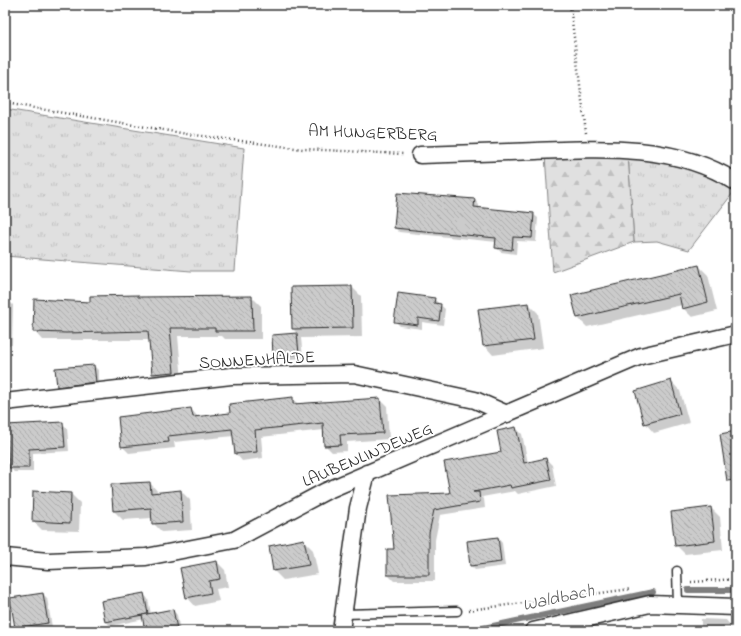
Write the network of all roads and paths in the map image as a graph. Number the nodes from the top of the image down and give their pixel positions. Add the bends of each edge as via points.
1 (570, 5) edge
2 (5, 103) edge
3 (588, 149) junction
4 (420, 155) joint
5 (736, 182) edge
6 (736, 334) edge
7 (5, 402) edge
8 (507, 414) junction
9 (368, 473) junction
10 (5, 557) edge
11 (677, 571) dead end
12 (736, 579) edge
13 (677, 582) junction
14 (638, 588) dead end
15 (678, 605) junction
16 (736, 607) edge
17 (456, 611) joint
18 (344, 614) junction
19 (342, 631) edge
20 (533, 631) edge

1 - 3 path
2 - 4 path, AM HUNGERBERG via 187,134 303,149
3 - 4 street, AM HUNGERBERG
3 - 5 street, AM HUNGERBERG via 644,151 688,161
6 - 8 street, LAUBENLINDEWEG via 641,356
7 - 8 street, SONNENHALDE via 230,376 354,374 475,400
8 - 9 street, LAUBENLINDEWEG
9 - 10 street, LAUBENLINDEWEG via 326,491 234,540 146,557 48,561
9 - 18 street via 358,508
11 - 13 lane
12 - 13 path
13 - 15 lane
14 - 17 path
15 - 16 street
15 - 20 street via 650,604
17 - 18 lane
18 - 19 street

